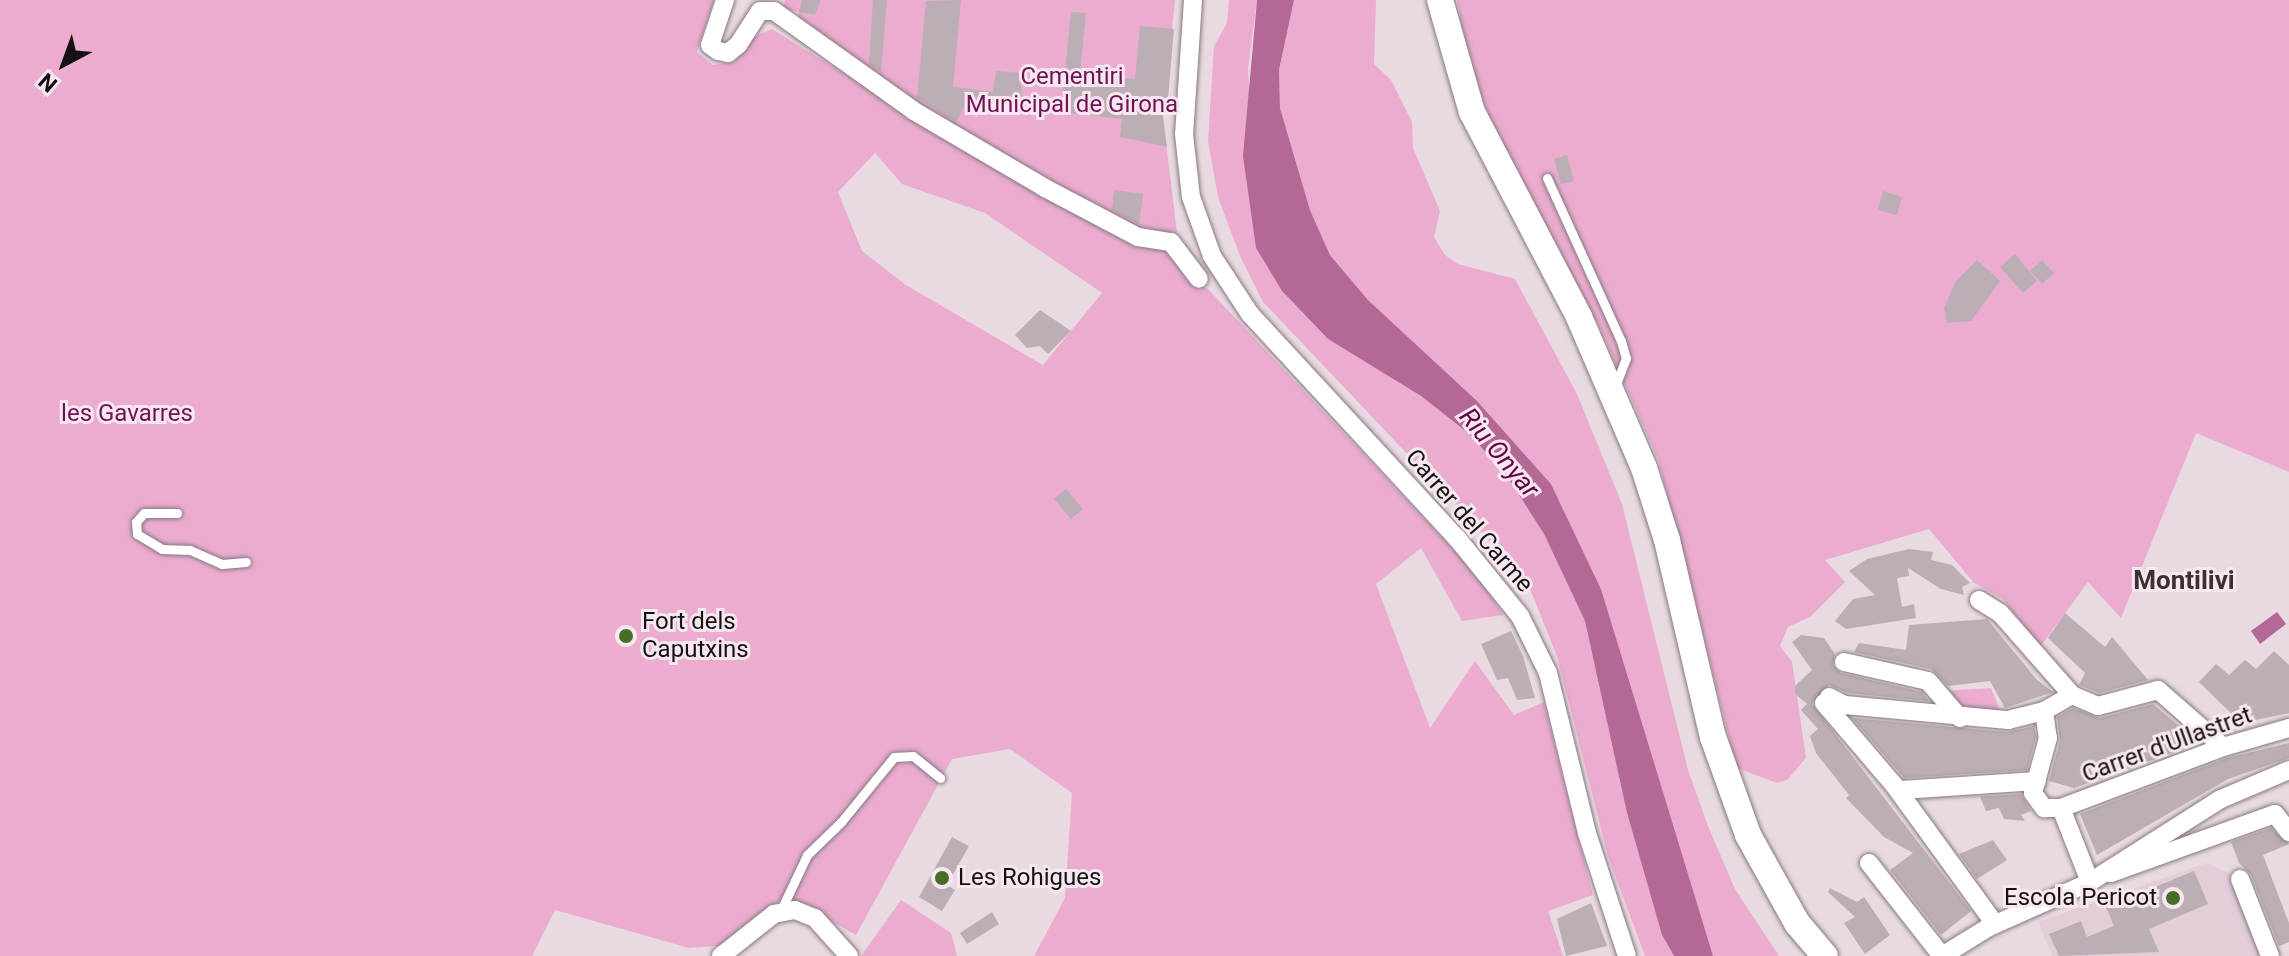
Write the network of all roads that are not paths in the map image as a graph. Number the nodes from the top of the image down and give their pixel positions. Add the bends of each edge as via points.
1 (725, 0) edge
2 (1193, 0) edge
3 (1440, 0) edge
4 (1547, 178) dead end
5 (1199, 279) dead end
6 (1614, 390) junction
7 (177, 513) dead end
8 (246, 562) dead end
9 (1979, 600) dead end
10 (1844, 662) dead end
11 (2072, 695) junction
12 (1852, 706) junction
13 (2044, 711) junction
14 (1960, 718) junction
15 (1846, 727) junction
16 (2289, 728) edge
17 (2223, 747) junction
18 (2289, 770) edge
19 (940, 778) dead end
20 (2037, 781) junction
21 (1901, 790) dead end
22 (2053, 808) junction
23 (2167, 829) junction
24 (2289, 832) edge
25 (2178, 850) junction
26 (1869, 863) dead end
27 (2240, 879) dead end
28 (2090, 882) junction
29 (781, 910) junction
30 (1995, 924) junction
31 (721, 956) edge
32 (849, 956) edge
33 (1627, 956) edge
34 (1825, 956) edge
35 (1942, 956) edge
36 (2270, 956) edge

1 - 5 street via 710,45 718,51 728,53 738,45 760,11 774,11 914,111 1045,188 1138,237 1171,242
2 - 33 street, Carrer del Carme via 1185,93 1187,169 1201,228 1238,299 1486,571 1520,616 1548,673 1591,846
3 - 6 main road via 1472,112
4 - 6 lane via 1621,341 1626,358
6 - 34 main road via 1667,540 1713,737 1733,797 1764,870
7 - 8 lane via 144,513 136,522 137,534 162,549 190,550 222,564
9 - 11 street via 2000,613
10 - 14 street via 1928,681
11 - 13 street
11 - 17 street via 2098,706 2158,690
12 - 14 street
12 - 15 street
12 - 15 street via 1826,700
13 - 14 street via 2008,720
13 - 20 street via 2048,738
15 - 30 street
16 - 17 street, Carrer d'Ullastret
17 - 22 street, Carrer d'Ullastret
18 - 23 street
19 - 29 lane via 913,756 894,757 807,855
20 - 21 street
20 - 22 street via 2033,793
22 - 28 street, Carrer d'Ullastret
23 - 25 street
23 - 28 street
24 - 25 street via 2275,814
25 - 28 street
26 - 35 street
27 - 36 street
28 - 30 street
29 - 31 street
29 - 32 street via 815,918
30 - 35 street

